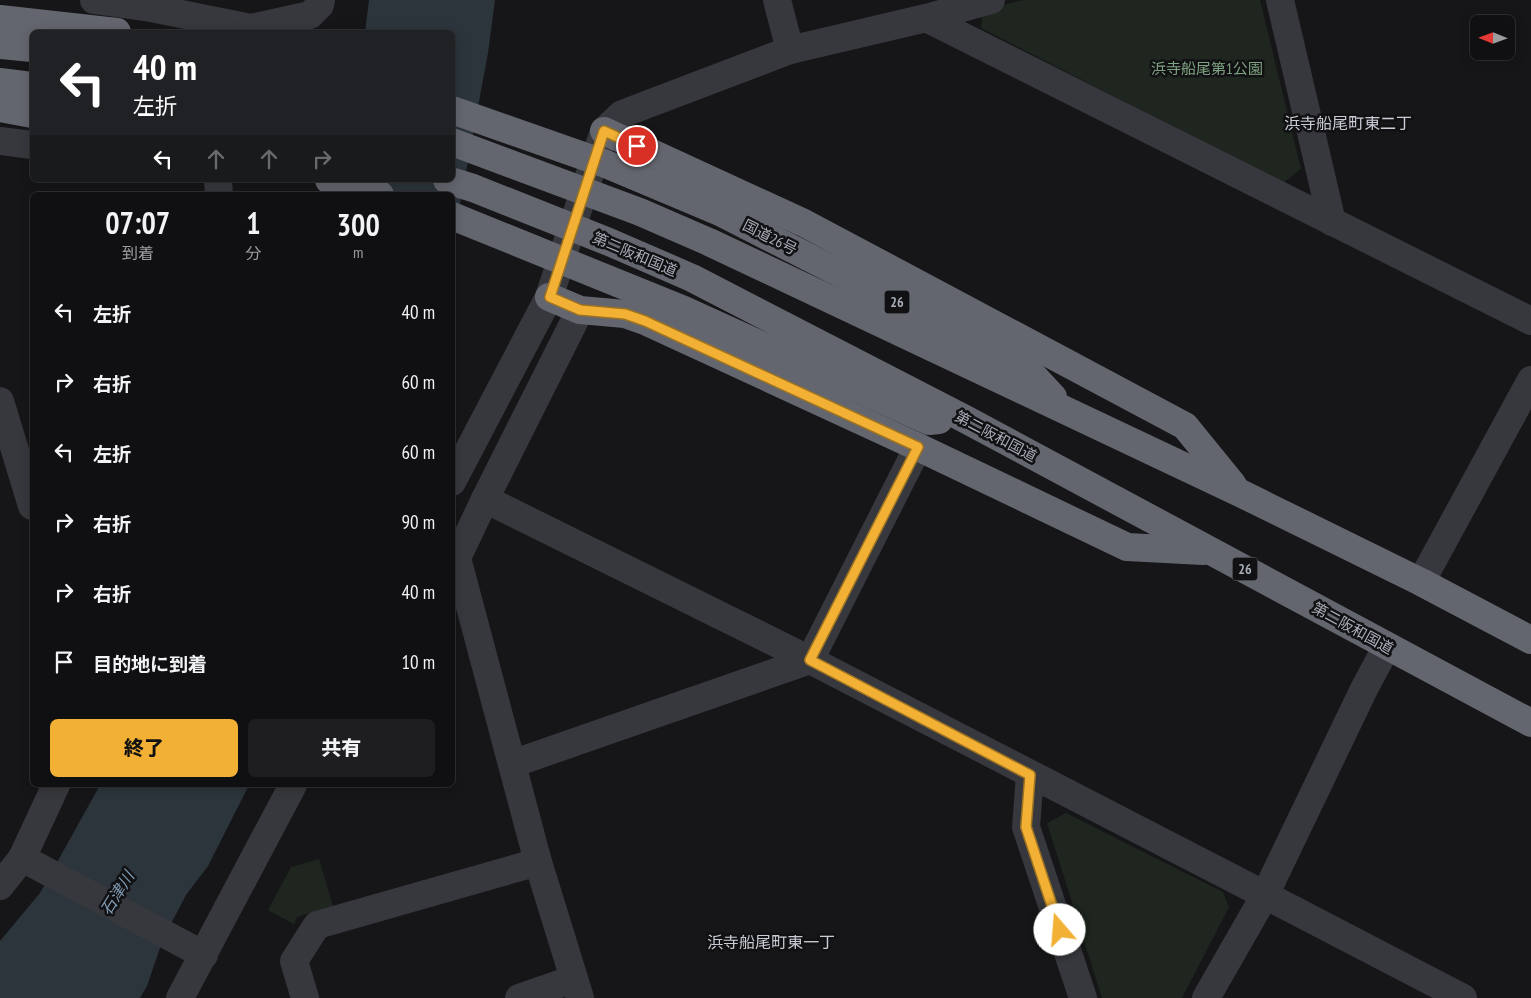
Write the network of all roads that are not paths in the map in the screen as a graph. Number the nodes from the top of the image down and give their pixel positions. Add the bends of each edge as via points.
1 (94, 0) edge
2 (320, 0) edge
3 (777, 0) edge
4 (991, 0) edge
5 (1280, 0) edge
6 (926, 18) junction
7 (0, 19) edge
8 (99, 30) edge
9 (250, 30) edge
10 (0, 45) edge
11 (30, 48) edge
12 (790, 50) junction
13 (0, 82) edge
14 (30, 86) edge
15 (0, 108) edge
16 (455, 111) edge
17 (30, 114) edge
18 (604, 131) junction
19 (0, 141) edge
20 (455, 143) edge
21 (30, 145) edge
22 (336, 182) edge
23 (454, 182) edge
24 (370, 192) edge
25 (455, 217) edge
26 (1332, 222) junction
27 (550, 297) junction
28 (580, 310) junction
29 (1531, 321) edge
30 (1531, 380) edge
31 (0, 401) edge
32 (1063, 408) junction
33 (1523, 414) edge
34 (965, 419) junction
35 (918, 447) junction
36 (455, 476) edge
37 (1238, 492) junction
38 (30, 499) edge
39 (485, 499) junction
40 (1212, 551) junction
41 (1421, 582) junction
42 (1528, 632) edge
43 (1387, 646) junction
44 (810, 660) junction
45 (1531, 723) edge
46 (512, 764) junction
47 (1030, 775) junction
48 (55, 787) edge
49 (292, 787) edge
50 (22, 858) junction
51 (538, 862) junction
52 (0, 886) edge
53 (1265, 895) junction
54 (204, 955) junction
55 (577, 989) edge
56 (180, 998) edge
57 (305, 998) edge
58 (519, 998) edge
59 (1083, 998) edge
60 (1206, 998) edge
61 (1463, 998) edge

1 - 9 street via 151,8
2 - 9 street via 320,5 310,15
3 - 12 street
4 - 6 street
5 - 26 street
6 - 12 street
6 - 26 street
7 - 8 highway
10 - 11 highway
12 - 18 street via 622,114
13 - 14 highway
15 - 17 highway
16 - 32 highway, 国道26号 / 26 via 606,164 720,212 1026,368
18 - 27 street
18 - 37 highway via 804,223 1185,426
19 - 21 street
20 - 32 highway, 26 via 640,212 709,242
22 - 24 highway
23 - 34 highway, 第二阪和国道 / 26 via 692,278
25 - 34 highway via 684,310 929,421
26 - 29 street
27 - 28 highway
27 - 36 street
28 - 35 highway via 625,314 645,321
28 - 39 street
30 - 33 street
31 - 38 street
32 - 37 highway, 26
33 - 41 street
34 - 40 highway, 第二阪和国道 / 26
35 - 40 highway via 1127,547
35 - 44 street
37 - 41 highway, 26
39 - 44 street
39 - 46 street via 457,558
40 - 43 highway, 第二阪和国道 / 26
41 - 42 highway, 26
43 - 45 highway, 第二阪和国道 / 26
43 - 53 street
44 - 46 street
44 - 47 street
46 - 51 street
47 - 53 street
47 - 59 street via 1026,827
48 - 50 street
49 - 54 street
50 - 52 street
50 - 54 street
51 - 55 street
51 - 57 street via 317,925 294,961
53 - 60 street
53 - 61 street
54 - 56 street
55 - 58 street

